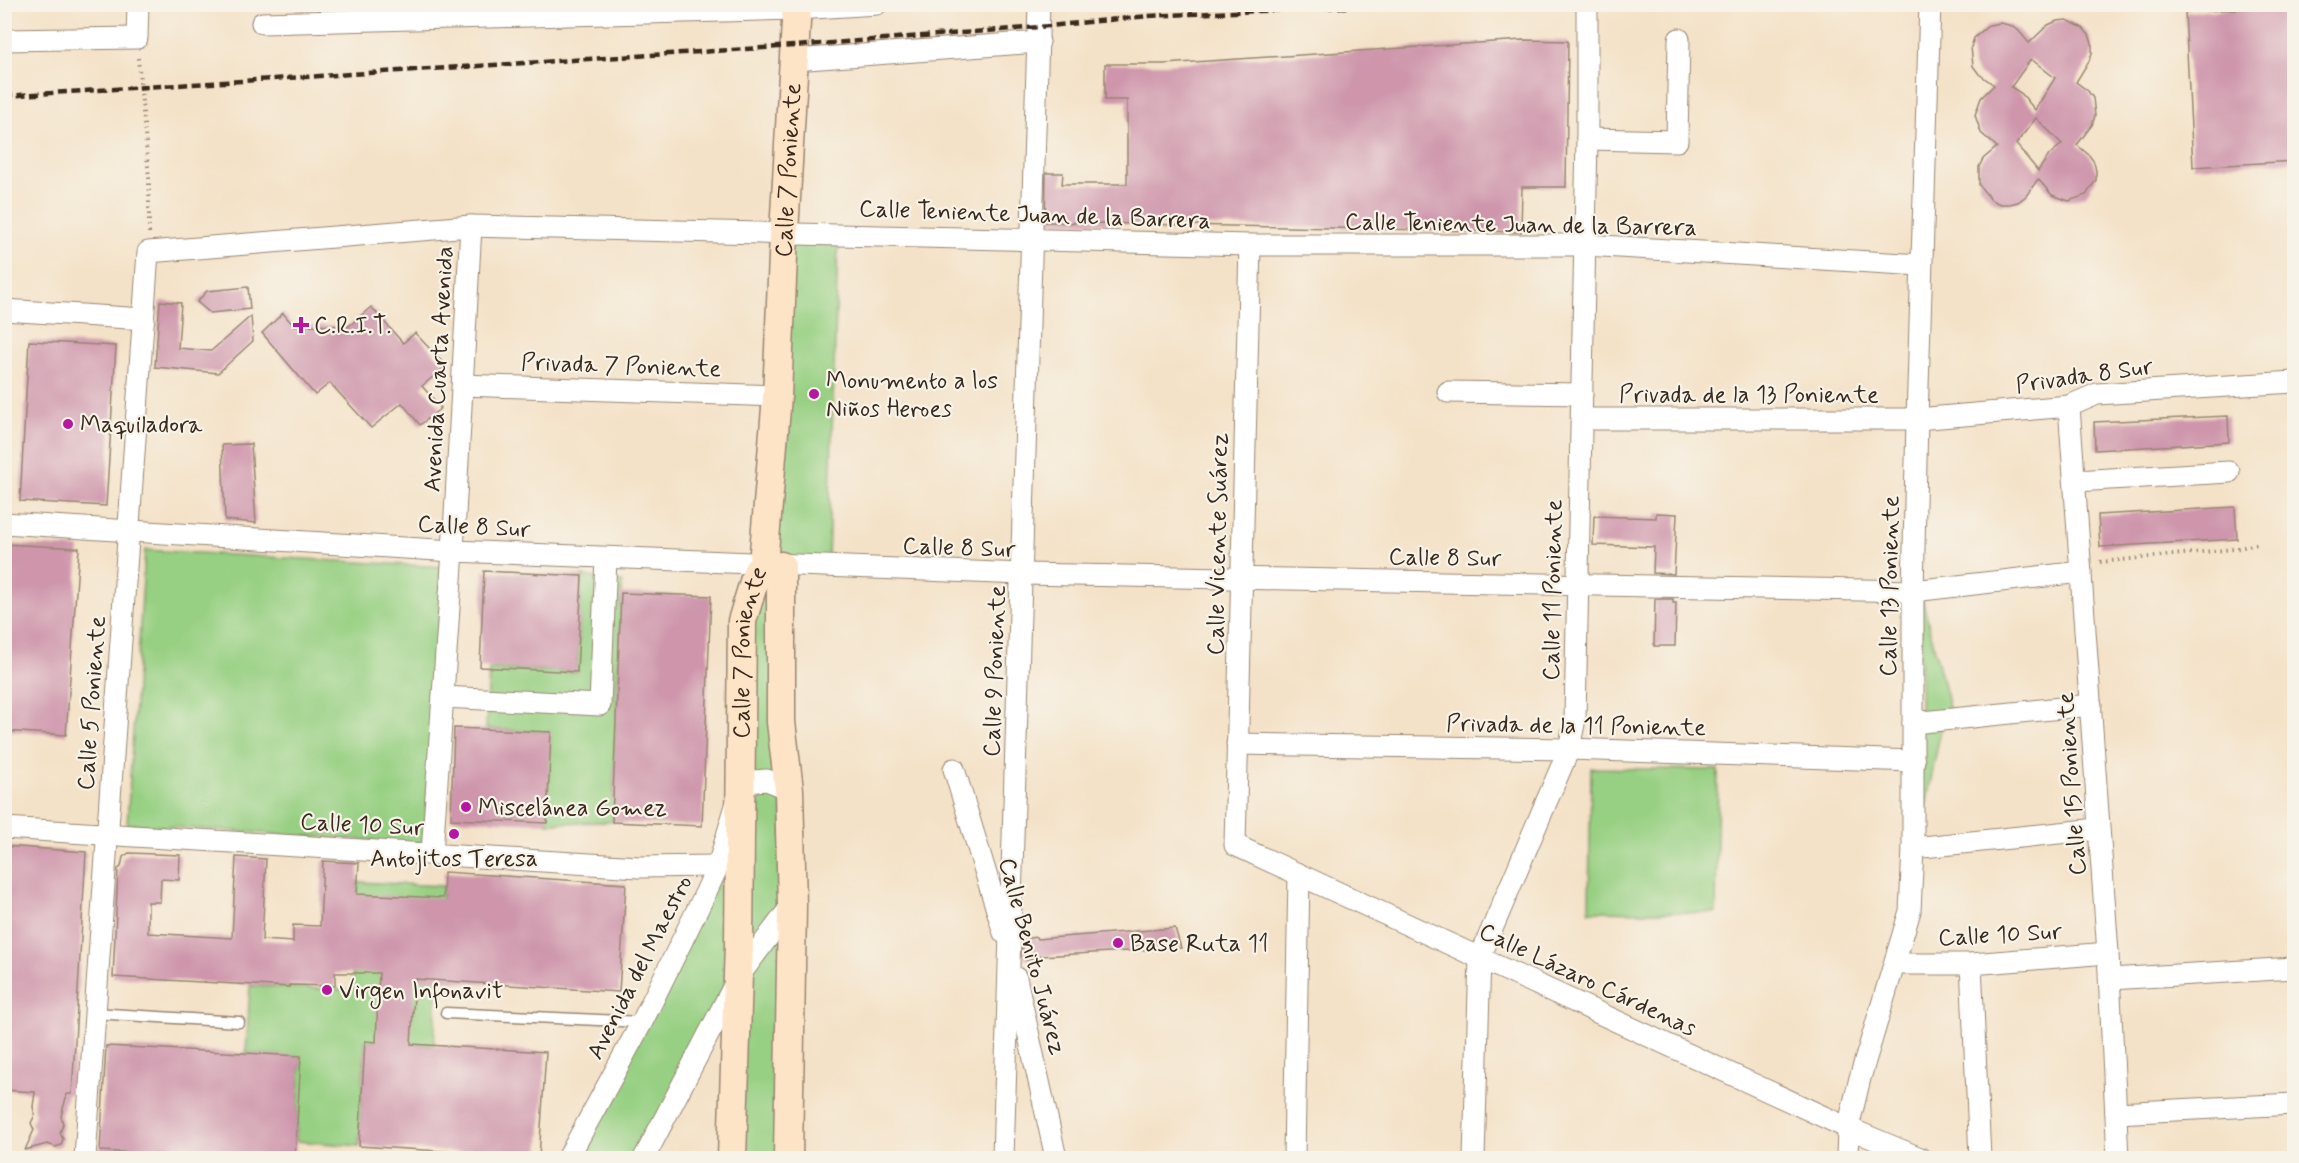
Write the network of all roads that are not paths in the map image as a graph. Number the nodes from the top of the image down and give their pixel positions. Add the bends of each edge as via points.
1 (138, 4) edge
2 (877, 4) edge
3 (1039, 4) edge
4 (1587, 4) edge
5 (1930, 4) edge
6 (797, 7) edge
7 (357, 12) edge
8 (262, 23) dead end
9 (1679, 39) dead end
10 (4, 40) edge
11 (1039, 42) junction
12 (794, 60) junction
13 (1587, 139) junction
14 (471, 226) junction
15 (784, 233) junction
16 (1032, 238) junction
17 (1250, 245) junction
18 (1585, 245) junction
19 (148, 252) joint
20 (1921, 265) junction
21 (4, 310) edge
22 (144, 319) junction
23 (2295, 382) edge
24 (463, 385) junction
25 (1448, 392) dead end
26 (1582, 394) junction
27 (777, 396) junction
28 (2069, 406) junction
29 (1582, 419) junction
30 (1917, 419) junction
31 (2229, 472) dead end
32 (2076, 481) junction
33 (4, 523) edge
34 (129, 531) junction
35 (453, 551) junction
36 (606, 558) junction
37 (772, 565) junction
38 (2081, 568) junction
39 (1023, 574) junction
40 (1241, 578) junction
41 (1578, 585) junction
42 (1913, 591) junction
43 (443, 697) junction
44 (2091, 705) junction
45 (1913, 723) junction
46 (1237, 744) junction
47 (1569, 749) junction
48 (1914, 761) junction
49 (954, 769) dead end
50 (789, 790) junction
51 (740, 792) junction
52 (4, 828) edge
53 (2098, 829) junction
54 (106, 833) junction
55 (1235, 845) joint
56 (1913, 848) junction
57 (432, 853) junction
58 (718, 866) junction
59 (1299, 874) junction
60 (792, 905) junction
61 (1009, 947) junction
62 (2108, 953) junction
63 (1480, 957) junction
64 (1896, 964) junction
65 (1971, 964) junction
66 (2295, 968) edge
67 (739, 976) junction
68 (2110, 979) junction
69 (94, 1013) junction
70 (446, 1013) dead end
71 (239, 1022) dead end
72 (642, 1022) junction
73 (2295, 1104) edge
74 (2116, 1113) junction
75 (1848, 1128) junction
76 (85, 1158) edge
77 (568, 1158) edge
78 (645, 1158) edge
79 (732, 1158) edge
80 (788, 1158) edge
81 (1003, 1158) edge
82 (1056, 1158) edge
83 (1294, 1158) edge
84 (1474, 1158) edge
85 (1846, 1158) edge
86 (1920, 1158) edge
87 (1980, 1158) edge
88 (2118, 1158) edge

1 - 10 street via 137,38
2 - 6 street
3 - 11 street, Calle 9 Poniente
4 - 13 street, Calle 11 Poniente
5 - 20 street, Calle 13 Poniente
6 - 7 street
6 - 12 main road, Calle 7 Poniente
7 - 8 street
9 - 13 street via 1677,141
11 - 12 street
11 - 16 street, Calle 9 Poniente
12 - 15 main road, Calle 7 Poniente
13 - 18 street, Calle 11 Poniente
14 - 15 street, Calle Teniente Juan de la Barrera
14 - 19 street, Calle Teniente Juan de la Barrera
14 - 24 street, Avenida Cuarta Avenida
15 - 16 street, Calle Teniente Juan de la Barrera
15 - 27 main road, Calle 7 Poniente
16 - 17 street, Calle Teniente Juan de la Barrera
16 - 39 street, Calle 9 Poniente
17 - 18 street, Calle Teniente Juan de la Barrera
17 - 40 street, Calle Vicente Suárez
18 - 20 street, Calle Teniente Juan de la Barrera
18 - 26 street, Calle 11 Poniente
19 - 22 street, Calle 5 Poniente
20 - 30 street, Calle 13 Poniente
21 - 22 street
22 - 34 street, Calle 5 Poniente
23 - 28 street, Privada 8 Sur via 2097,394
24 - 27 street, Privada 7 Poniente
24 - 35 street, Avenida Cuarta Avenida
25 - 26 street
26 - 29 street, Calle 11 Poniente
27 - 37 main road, Calle 7 Poniente
28 - 30 street, Privada 8 Sur
28 - 32 street, Calle 15 Poniente
29 - 30 street, Privada de la 13 Poniente
29 - 41 street, Calle 11 Poniente
30 - 42 street, Calle 13 Poniente
31 - 32 street
32 - 38 street, Calle 15 Poniente
33 - 34 street, Calle 8 Sur
34 - 35 street, Calle 8 Sur
34 - 54 street, Calle 5 Poniente
35 - 36 street, Calle 8 Sur
35 - 43 street, Avenida Cuarta Avenida
36 - 37 street, Calle 8 Sur
36 - 43 street via 600,705
37 - 39 street, Calle 8 Sur
37 - 50 main road, Calle 7 Poniente
37 - 51 main road, Calle 7 Poniente via 757,572 742,621
38 - 42 street, Calle 8 Sur
38 - 44 street, Calle 15 Poniente
39 - 40 street, Calle 8 Sur
39 - 61 street, Calle 9 Poniente
40 - 41 street, Calle 8 Sur
40 - 46 street, Calle Vicente Suárez
41 - 42 street, Calle 8 Sur
41 - 47 street, Calle 11 Poniente via 1575,719
42 - 45 street, Calle 13 Poniente
43 - 57 street, Avenida Cuarta Avenida
44 - 45 street
44 - 53 street, Calle 15 Poniente
45 - 48 street, Calle 13 Poniente
46 - 47 street, Privada de la 11 Poniente
46 - 55 street, Calle Vicente Suárez
47 - 48 street, Privada de la 11 Poniente
47 - 63 street, Calle 11 Poniente
48 - 56 street, Calle 13 Poniente
49 - 61 street, Calle Benito Juárez
50 - 51 street via 767,780 753,781
50 - 60 main road, Calle 7 Poniente
51 - 58 street, Avenida del Maestro
51 - 67 main road, Calle 7 Poniente
52 - 54 street, Calle 10 Sur
53 - 56 street
53 - 62 street, Calle 15 Poniente
54 - 57 street, Calle 10 Sur
54 - 69 street, Calle 5 Poniente
55 - 59 street, Calle Lázaro Cárdenas
56 - 64 street, Calle 13 Poniente via 1910,910
57 - 58 street, Calle 10 Sur via 639,867
58 - 72 street, Avenida del Maestro
59 - 63 street, Calle Lázaro Cárdenas
59 - 83 street
60 - 67 street
60 - 80 main road, Calle 7 Poniente
61 - 81 street, Calle 9 Poniente
61 - 82 street, Calle Benito Juárez
62 - 65 street, Calle 10 Sur
62 - 68 street, Calle 15 Poniente
63 - 75 street, Calle Lázaro Cárdenas
63 - 84 street, Calle 11 Poniente
64 - 65 street, Calle 10 Sur
64 - 75 street, Calle 13 Poniente
65 - 87 street
66 - 68 street
67 - 78 street
67 - 79 main road, Calle 7 Poniente
68 - 74 street, Calle 15 Poniente
69 - 71 lane
69 - 76 street, Calle 5 Poniente
70 - 72 lane
72 - 77 street, Avenida del Maestro
73 - 74 street
74 - 88 street, Calle 15 Poniente
75 - 85 street, Calle 13 Poniente
75 - 86 street, Calle Lázaro Cárdenas

